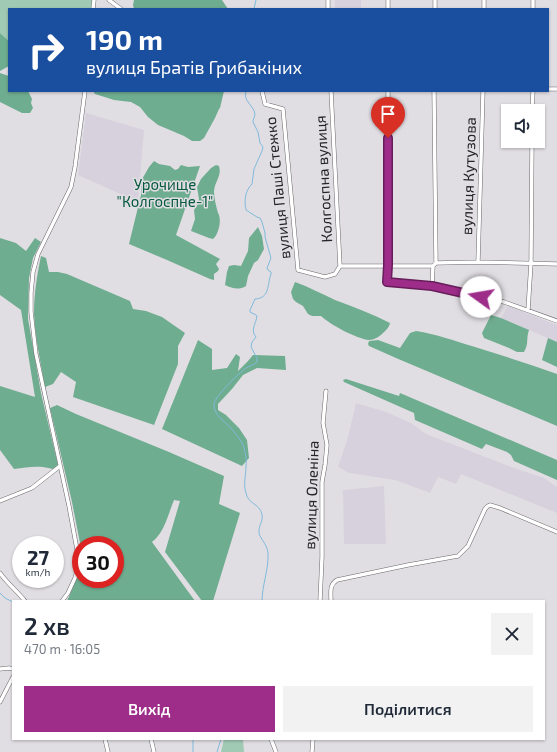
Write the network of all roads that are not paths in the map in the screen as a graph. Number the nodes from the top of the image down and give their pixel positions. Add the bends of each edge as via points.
1 (110, 0) edge
2 (120, 8) edge
3 (85, 92) edge
4 (262, 92) edge
5 (331, 92) edge
6 (388, 92) edge
7 (434, 92) edge
8 (483, 92) edge
9 (532, 92) edge
10 (532, 104) edge
11 (532, 148) edge
12 (478, 262) junction
13 (531, 263) junction
14 (434, 264) junction
15 (557, 264) edge
16 (388, 265) junction
17 (340, 266) junction
18 (432, 286) junction
19 (528, 310) junction
20 (557, 321) edge
21 (326, 391) dead end
22 (60, 466) junction
23 (0, 501) edge
24 (557, 532) edge
25 (0, 573) edge
26 (24, 600) edge
27 (63, 600) edge
28 (320, 600) edge
29 (331, 600) edge
30 (0, 669) edge
31 (12, 669) edge
32 (12, 680) edge
33 (0, 702) edge
34 (105, 740) edge
35 (151, 740) edge
36 (271, 740) edge
37 (313, 740) edge
38 (108, 752) edge
39 (154, 752) edge
40 (276, 752) edge
41 (312, 752) edge

1 - 2 street
3 - 22 street via 71,187 38,254 31,293 36,354
4 - 17 street, вулиця Паші Стежко via 265,104 283,109 298,270 325,277 335,274
5 - 17 street, Колгоспна вулиця
6 - 16 street
7 - 14 street
8 - 12 street, вулиця Кутузова
9 - 10 street
11 - 13 street
12 - 13 street
12 - 14 street
13 - 15 street
13 - 19 street
14 - 16 street
14 - 18 street
16 - 17 street
16 - 18 street via 387,282
18 - 19 street
19 - 20 street
21 - 28 street, вулиця Оленіна via 323,423 327,444 322,482
22 - 23 street via 32,488
22 - 27 street via 78,564 75,578
24 - 29 street via 490,505 485,509 468,546 458,556 337,580 332,583
25 - 26 street
30 - 31 street
32 - 33 street
34 - 38 street
35 - 39 street
36 - 40 street
37 - 41 street

